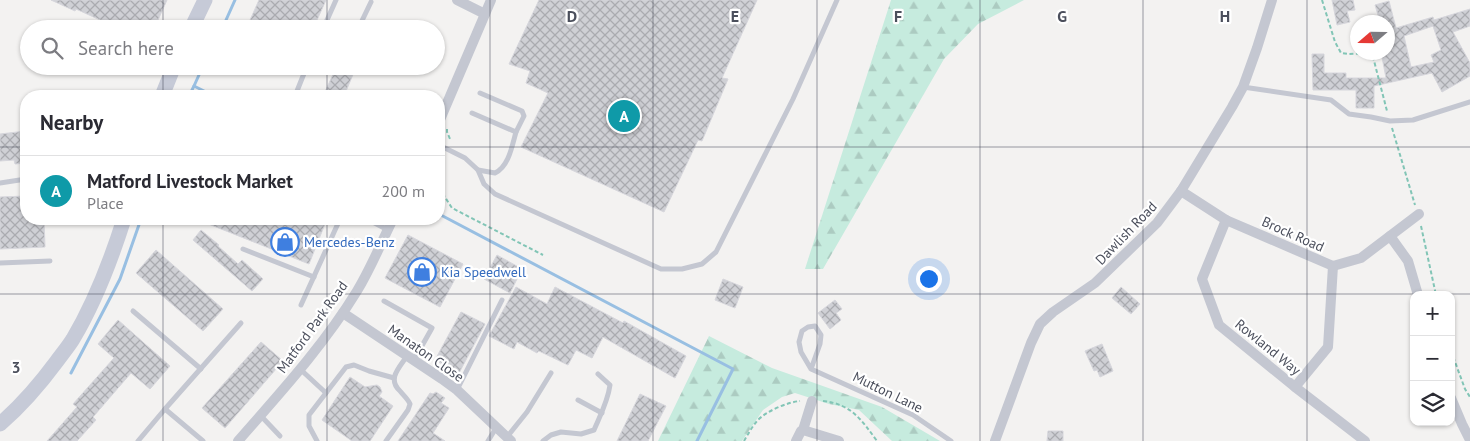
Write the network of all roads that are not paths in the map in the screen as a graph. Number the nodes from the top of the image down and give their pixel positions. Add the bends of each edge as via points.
1 (205, 0) edge
2 (336, 0) edge
3 (457, 0) edge
4 (491, 0) edge
5 (837, 0) edge
6 (1272, 0) edge
7 (371, 2) dead end
8 (485, 14) junction
9 (195, 20) edge
10 (327, 20) edge
11 (362, 20) edge
12 (170, 75) edge
13 (303, 75) edge
14 (1243, 87) junction
15 (164, 90) edge
16 (297, 90) dead end
17 (480, 94) dead end
18 (1470, 102) edge
19 (445, 108) edge
20 (472, 114) dead end
21 (516, 132) junction
22 (445, 148) edge
23 (478, 170) junction
24 (20, 180) edge
25 (0, 183) edge
26 (1181, 192) junction
27 (1418, 214) dead end
28 (1226, 220) junction
29 (122, 225) edge
30 (337, 225) edge
31 (378, 225) edge
32 (390, 225) edge
33 (388, 230) junction
34 (1390, 236) junction
35 (243, 249) dead end
36 (50, 261) dead end
37 (0, 263) edge
38 (1333, 266) junction
39 (314, 277) junction
40 (1417, 291) edge
41 (502, 300) dead end
42 (384, 301) dead end
43 (302, 305) dead end
44 (133, 311) dead end
45 (343, 313) junction
46 (241, 323) dead end
47 (410, 358) junction
48 (201, 369) junction
49 (300, 369) junction
50 (811, 369) junction
51 (550, 373) dead end
52 (598, 374) dead end
53 (394, 378) junction
54 (1295, 387) junction
55 (456, 390) junction
56 (326, 393) junction
57 (578, 400) dead end
58 (812, 401) road end
59 (1455, 407) edge
60 (165, 409) junction
61 (602, 413) junction
62 (260, 415) junction
63 (0, 424) edge
64 (496, 428) junction
65 (803, 430) junction
66 (280, 436) dead end
67 (509, 439) edge
68 (1470, 440) edge
69 (138, 441) edge
70 (203, 441) edge
71 (238, 441) edge
72 (317, 441) edge
73 (386, 441) edge
74 (488, 441) edge
75 (543, 441) edge
76 (796, 441) edge
77 (839, 441) edge
78 (951, 441) edge
79 (994, 441) edge
80 (1365, 441) edge

1 - 9 main road
2 - 10 lane
3 - 8 street
4 - 8 street
5 - 23 lane via 793,99 716,252 702,264 682,269 661,268 495,194 484,184
6 - 14 street, Dawlish Road
7 - 11 lane
8 - 19 street
12 - 15 main road
13 - 16 lane
14 - 18 lane via 1331,100 1349,114 1390,121 1413,120
14 - 26 street, Dawlish Road
17 - 21 lane via 522,111 524,116
20 - 21 lane
21 - 23 lane via 504,167 495,173
22 - 23 lane via 465,158
24 - 25 lane
26 - 28 street, Brock Road
26 - 79 street, Dawlish Road via 1157,223 1095,284 1040,324
27 - 34 street, Brock Road
28 - 38 street, Brock Road
28 - 54 street, Rowland Way via 1202,279 1219,325
29 - 63 main road via 95,295 72,340 45,377
30 - 39 lane
31 - 33 lane
32 - 33 street, Matford Park Road
33 - 45 street, Matford Park Road
34 - 38 street, Brock Road via 1361,258
34 - 40 street via 1408,261
35 - 39 lane
36 - 37 lane
38 - 54 street via 1328,347
39 - 43 lane
41 - 55 lane
42 - 47 lane via 432,328
44 - 48 lane
45 - 47 street, Manaton Close
45 - 49 street, Matford Park Road
46 - 48 lane
47 - 53 lane
47 - 55 street, Manaton Close
48 - 60 lane
49 - 56 lane
49 - 62 street, Matford Park Road
50 - 50 lane via 821,335 815,326 802,331 799,342
50 - 78 lane, Mutton Lane via 913,415
51 - 67 lane
52 - 61 lane via 610,385
53 - 56 lane via 354,366 346,367
53 - 73 lane via 396,388 410,404
54 - 80 street, Rowland Way
55 - 64 street, Manaton Close
56 - 72 lane via 309,415 309,426
57 - 61 lane
58 - 65 street
59 - 68 street
60 - 69 lane
60 - 70 lane
61 - 75 lane via 594,430 581,434 561,432
62 - 66 lane
62 - 71 street, Matford Park Road
64 - 67 street, Manaton Close
64 - 74 lane
65 - 76 street
65 - 77 street

